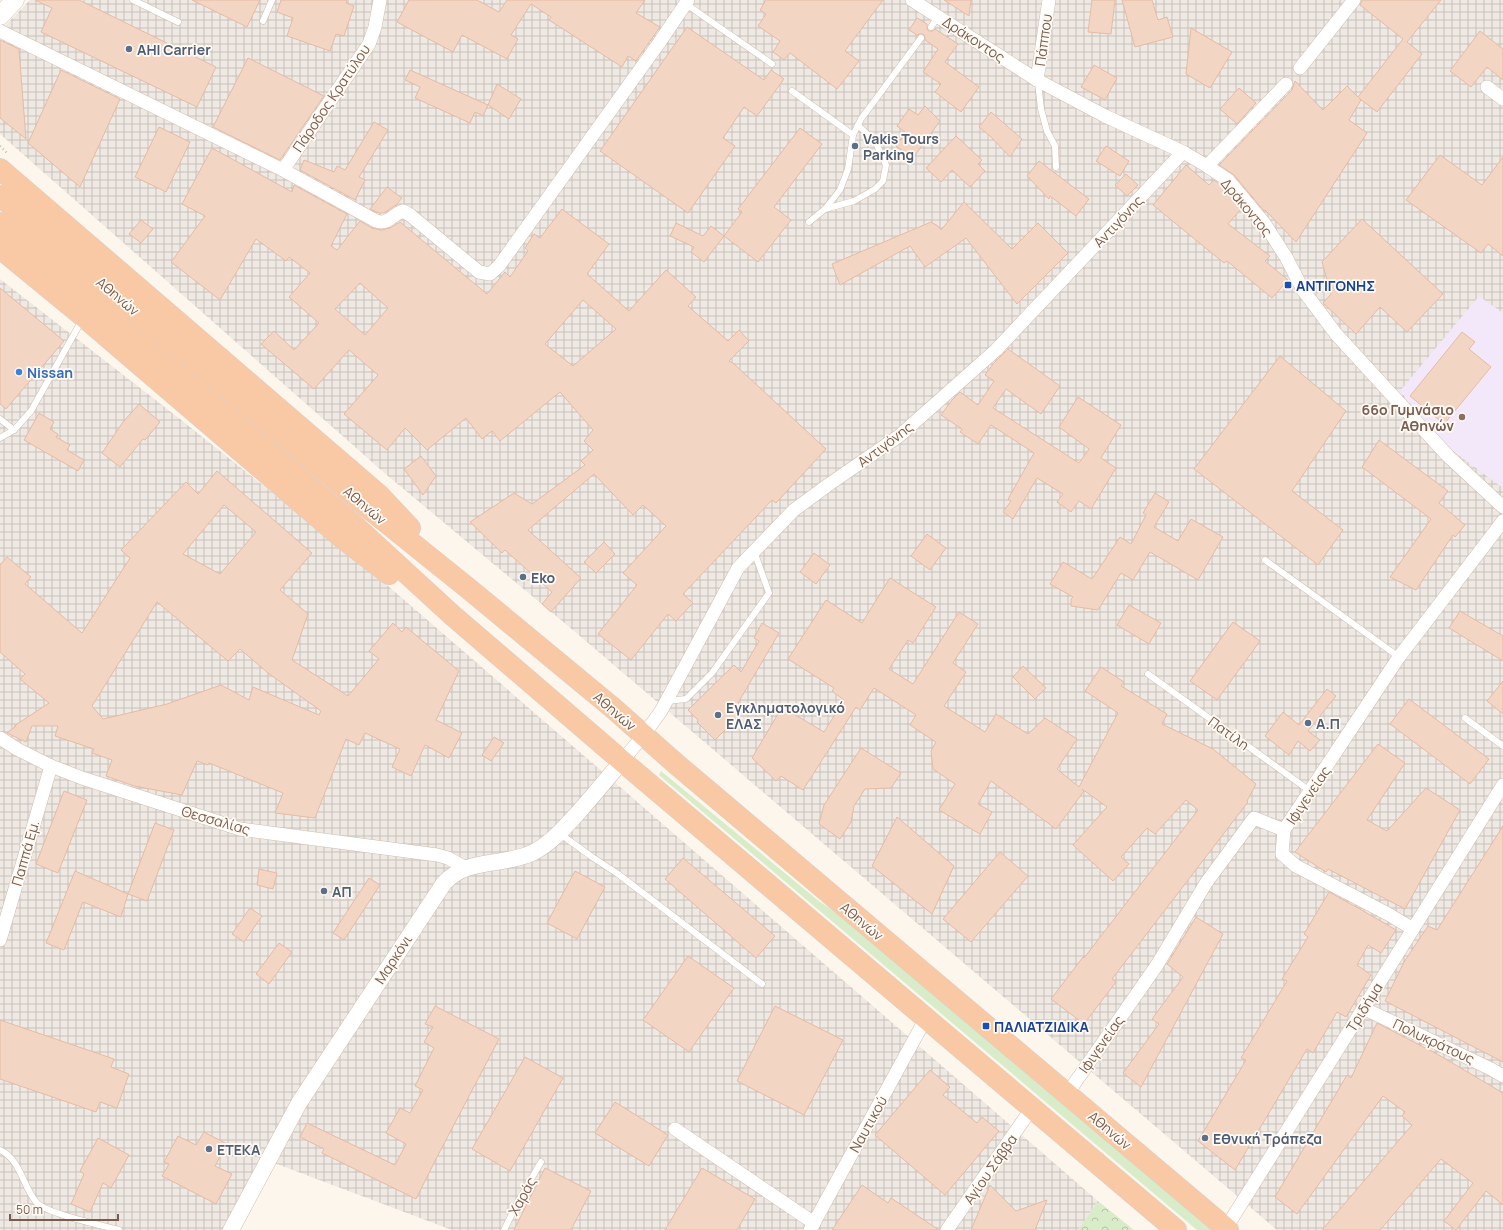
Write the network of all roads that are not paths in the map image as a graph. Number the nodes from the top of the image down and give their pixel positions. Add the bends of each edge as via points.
1 (15, 0) edge
2 (133, 0) edge
3 (272, 0) edge
4 (380, 0) edge
5 (912, 0) edge
6 (1049, 0) edge
7 (1354, 0) edge
8 (687, 2) edge
9 (0, 16) edge
10 (263, 21) dead end
11 (178, 22) dead end
12 (0, 31) edge
13 (921, 38) dead end
14 (772, 64) dead end
15 (1300, 68) dead end
16 (1037, 80) junction
17 (1286, 84) dead end
18 (1487, 87) dead end
19 (792, 91) dead end
20 (1503, 99) edge
21 (858, 125) junction
22 (853, 135) junction
23 (1183, 152) junction
24 (1207, 166) junction
25 (1056, 167) dead end
26 (0, 169) edge
27 (283, 170) junction
28 (0, 196) edge
29 (825, 209) junction
30 (809, 222) dead end
31 (0, 223) edge
32 (0, 248) edge
33 (99, 306) junction
34 (0, 419) edge
35 (14, 430) junction
36 (0, 438) edge
37 (1503, 507) edge
38 (1503, 521) edge
39 (754, 551) junction
40 (1265, 560) dead end
41 (469, 589) junction
42 (1399, 657) junction
43 (1148, 674) dead end
44 (666, 701) junction
45 (1465, 718) dead end
46 (644, 736) junction
47 (0, 738) edge
48 (1503, 746) edge
49 (622, 761) junction
50 (51, 766) junction
51 (1503, 785) edge
52 (1310, 791) junction
53 (1284, 830) junction
54 (559, 833) junction
55 (466, 868) junction
56 (1413, 929) junction
57 (0, 940) edge
58 (762, 984) dead end
59 (1363, 1008) junction
60 (926, 1018) junction
61 (1503, 1076) edge
62 (1067, 1094) junction
63 (1032, 1108) junction
64 (675, 1129) dead end
65 (0, 1150) edge
66 (541, 1162) dead end
67 (812, 1226) edge
68 (1227, 1229) edge
69 (119, 1230) edge
70 (231, 1230) edge
71 (504, 1230) edge
72 (948, 1230) edge
73 (1176, 1230) edge

1 - 9 main road
2 - 11 lane
3 - 10 lane
4 - 27 street, Πάροδος Κρατύλου via 369,44
5 - 16 street, Δράκοντος via 935,22
6 - 16 street, Πάππου
7 - 15 street
8 - 14 lane
8 - 27 street via 490,274 479,272 403,211 383,223 376,221
12 - 27 street
13 - 21 lane
16 - 23 street, Δράκοντος via 1105,116
16 - 25 lane via 1041,110 1047,131 1055,146
17 - 24 street
18 - 20 street
19 - 22 lane
21 - 22 lane
21 - 29 lane via 876,143 886,165 883,181 875,190 854,201
22 - 29 lane via 848,169 840,190
23 - 24 street, Δράκοντος
23 - 39 street, Αντιγόνης via 996,350 899,436 794,510
24 - 37 street, Δράκοντος via 1228,180 1264,223 1303,290 1336,334 1448,456
26 - 41 highway via 378,495
28 - 33 highway, Αθηνών
29 - 30 lane
31 - 33 highway, Αθηνών
32 - 33 highway
33 - 35 lane via 31,411
33 - 41 highway, Αθηνών via 367,507
33 - 49 highway, Αθηνών via 353,524 452,615
34 - 35 lane
35 - 36 lane
38 - 42 street, Ιφιγενείας
39 - 44 street, Αντιγόνης via 738,568
39 - 44 lane via 769,593 712,673 686,699
40 - 42 lane
41 - 46 highway, Αθηνών
42 - 52 street, Ιφιγενείας
43 - 52 lane, Πατίλη
44 - 46 street, Αντιγόνης
45 - 48 lane
46 - 49 street, Αντιγόνης
46 - 62 highway, Αθηνών
47 - 50 street, Θεσσαλίας
49 - 54 street, Μαρκόνι
49 - 60 highway, Αθηνών
50 - 55 street, Θεσσαλίας via 240,830 432,854 448,858
50 - 57 street, Παππά Εμ.
51 - 56 street, Τριδήμα
52 - 53 street, Ιφιγενείας
53 - 56 street via 1282,854 1296,866
53 - 62 street, Ιφιγενείας via 1254,818 1206,884 1157,965
54 - 55 street, Μαρκόνι via 545,846 523,857
54 - 58 lane via 618,874
55 - 70 street, Μαρκόνι via 455,873 444,884 299,1103
56 - 59 street, Τριδήμα
59 - 61 street, Πολυκράτους
59 - 68 street, Τριδήμα
60 - 63 highway, Αθηνών
60 - 67 street, Ναυτικού
62 - 68 highway, Αθηνών
63 - 72 street, Αγίου Σάββα
63 - 73 highway, Αθηνών
64 - 67 street
65 - 69 lane via 7,1153 15,1163 37,1202 52,1212
66 - 71 lane, Χαράς

